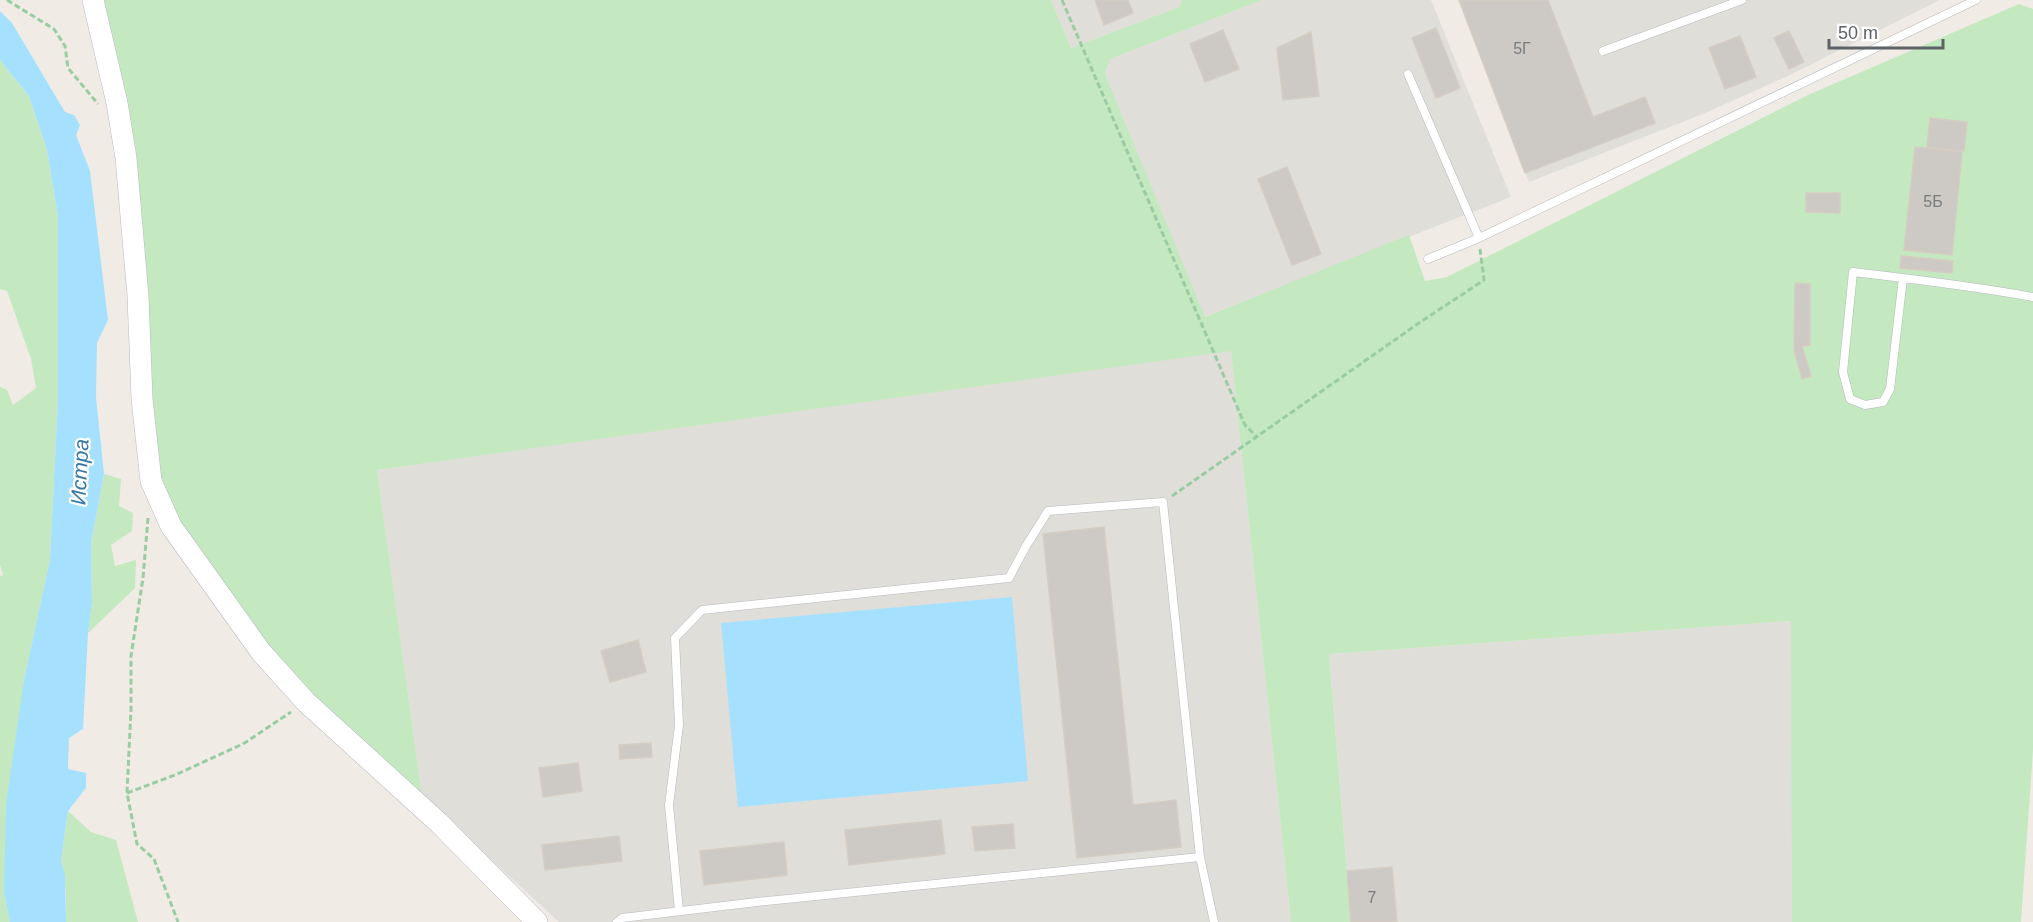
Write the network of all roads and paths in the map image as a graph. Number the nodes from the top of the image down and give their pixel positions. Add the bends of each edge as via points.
1 (7, 0) edge
2 (93, 0) edge
3 (1062, 0) edge
4 (1742, 0) edge
5 (1976, 0) edge
6 (1603, 51) dead end
7 (1408, 74) dead end
8 (102, 110) dead end
9 (1479, 238) junction
10 (1428, 259) dead end
11 (1903, 278) junction
12 (2033, 297) edge
13 (1256, 436) junction
14 (1163, 502) junction
15 (148, 516) dead end
16 (306, 702) junction
17 (127, 793) junction
18 (1200, 857) junction
19 (679, 911) junction
20 (178, 922) edge
21 (537, 922) edge
22 (617, 922) edge
23 (1214, 922) edge

1 - 8 path via 54,29 65,46 68,68
2 - 16 street via 124,146 151,481 171,526 261,652
3 - 13 path via 1245,425
4 - 6 lane
5 - 9 lane
7 - 9 lane
9 - 10 lane
9 - 13 path via 1484,280
11 - 11 lane via 1853,272 1843,372 1851,399 1865,405 1883,402 1890,389
11 - 12 lane
13 - 14 path
14 - 18 lane
14 - 19 lane via 1048,511 1009,578 702,610 675,638 679,725 669,805
15 - 17 path via 131,656
16 - 17 path via 243,744
16 - 21 street via 439,823
17 - 20 path via 137,844 154,859
18 - 19 lane
18 - 23 lane
19 - 22 lane via 622,918

